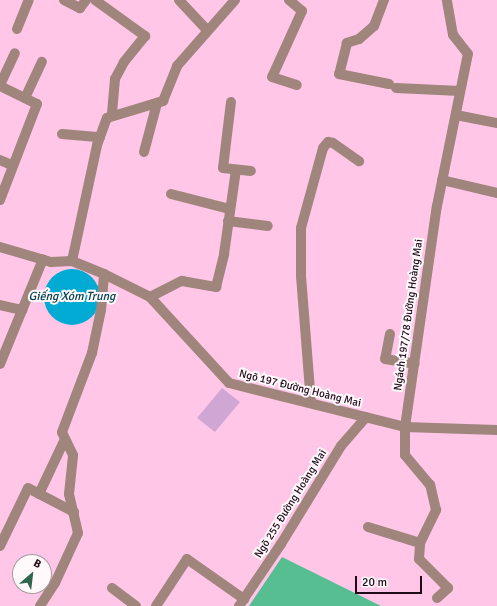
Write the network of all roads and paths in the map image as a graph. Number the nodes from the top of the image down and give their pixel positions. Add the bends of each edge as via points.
1 (29, 0) edge
2 (64, 0) edge
3 (86, 0) edge
4 (95, 0) edge
5 (179, 0) edge
6 (236, 0) edge
7 (289, 0) edge
8 (384, 0) edge
9 (447, 0) edge
10 (17, 29) dead end
11 (207, 30) junction
12 (15, 53) dead end
13 (42, 62) dead end
14 (0, 85) edge
15 (297, 85) dead end
16 (460, 91) junction
17 (25, 98) junction
18 (231, 102) dead end
19 (157, 103) junction
20 (456, 115) junction
21 (112, 116) junction
22 (497, 123) edge
23 (62, 134) dead end
24 (100, 137) junction
25 (144, 152) dead end
26 (0, 160) edge
27 (359, 161) dead end
28 (12, 165) junction
29 (236, 170) junction
30 (251, 171) dead end
31 (442, 180) junction
32 (1, 190) edge
33 (497, 193) edge
34 (171, 194) dead end
35 (0, 200) edge
36 (230, 209) junction
37 (228, 221) junction
38 (268, 226) dead end
39 (0, 247) edge
40 (43, 259) junction
41 (72, 261) junction
42 (104, 274) junction
43 (150, 297) junction
44 (0, 305) edge
45 (22, 310) junction
46 (390, 334) dead end
47 (0, 364) edge
48 (415, 364) junction
49 (311, 403) junction
50 (366, 417) junction
51 (406, 427) junction
52 (497, 430) edge
53 (65, 440) junction
54 (39, 494) junction
55 (74, 512) junction
56 (368, 527) dead end
57 (420, 543) junction
58 (0, 546) edge
59 (112, 588) dead end
60 (436, 598) dead end
61 (242, 602) edge
62 (40, 606) edge
63 (136, 606) edge
64 (156, 606) edge

1 - 10 lane
2 - 3 lane via 80,8
4 - 21 lane via 145,36 124,62 115,79
5 - 11 lane
6 - 11 lane
7 - 15 lane via 302,11 272,77
8 - 16 lane via 374,26 359,39 347,43 339,74 392,86
9 - 16 lane, Ngách 197/78 Đường Hoàng Mai via 453,35 468,54
11 - 19 lane via 177,66 163,101
12 - 14 lane
13 - 17 lane
14 - 17 lane
16 - 20 lane, Ngách 197/78 Đường Hoàng Mai
17 - 28 lane via 37,104
18 - 29 lane via 224,168
19 - 21 lane
19 - 25 lane
20 - 22 lane
20 - 31 lane, Ngách 197/78 Đường Hoàng Mai
21 - 24 lane via 107,118
23 - 24 lane
24 - 41 lane
26 - 28 lane
27 - 49 lane via 328,142 323,148 301,228 301,277
28 - 32 lane
29 - 30 lane
29 - 36 lane
31 - 33 lane
31 - 48 lane, Ngách 197/78 Đường Hoàng Mai
32 - 35 lane
34 - 36 lane
36 - 37 lane
37 - 38 lane
37 - 43 lane via 216,287 182,281
39 - 40 lane, Ngõ 197 Đường Hoàng Mai
40 - 41 lane, Ngõ 197 Đường Hoàng Mai via 51,262
40 - 45 lane
41 - 42 lane, Ngõ 197 Đường Hoàng Mai
42 - 43 lane, Ngõ 197 Đường Hoàng Mai
42 - 53 lane via 101,310 92,353 62,432
43 - 49 lane, Ngõ 197 Đường Hoàng Mai via 229,383
44 - 45 lane
45 - 47 lane
46 - 48 lane via 385,359
48 - 51 lane, Ngách 197/78 Đường Hoàng Mai
49 - 50 lane, Ngõ 197 Đường Hoàng Mai
50 - 51 lane, Ngõ 197 Đường Hoàng Mai
50 - 61 lane, Ngõ 255 Đường Hoàng Mai via 341,446
51 - 52 lane, Ngõ 197 Đường Hoàng Mai
51 - 57 lane, Ngách 197/78 Đường Hoàng Mai via 405,455 430,485 436,510
53 - 54 lane
53 - 55 lane via 73,455 69,494
54 - 55 lane
54 - 58 lane via 28,488
55 - 62 lane via 78,532 55,583
56 - 57 lane
57 - 60 lane via 419,559 448,588
59 - 63 lane
61 - 64 lane via 187,559

